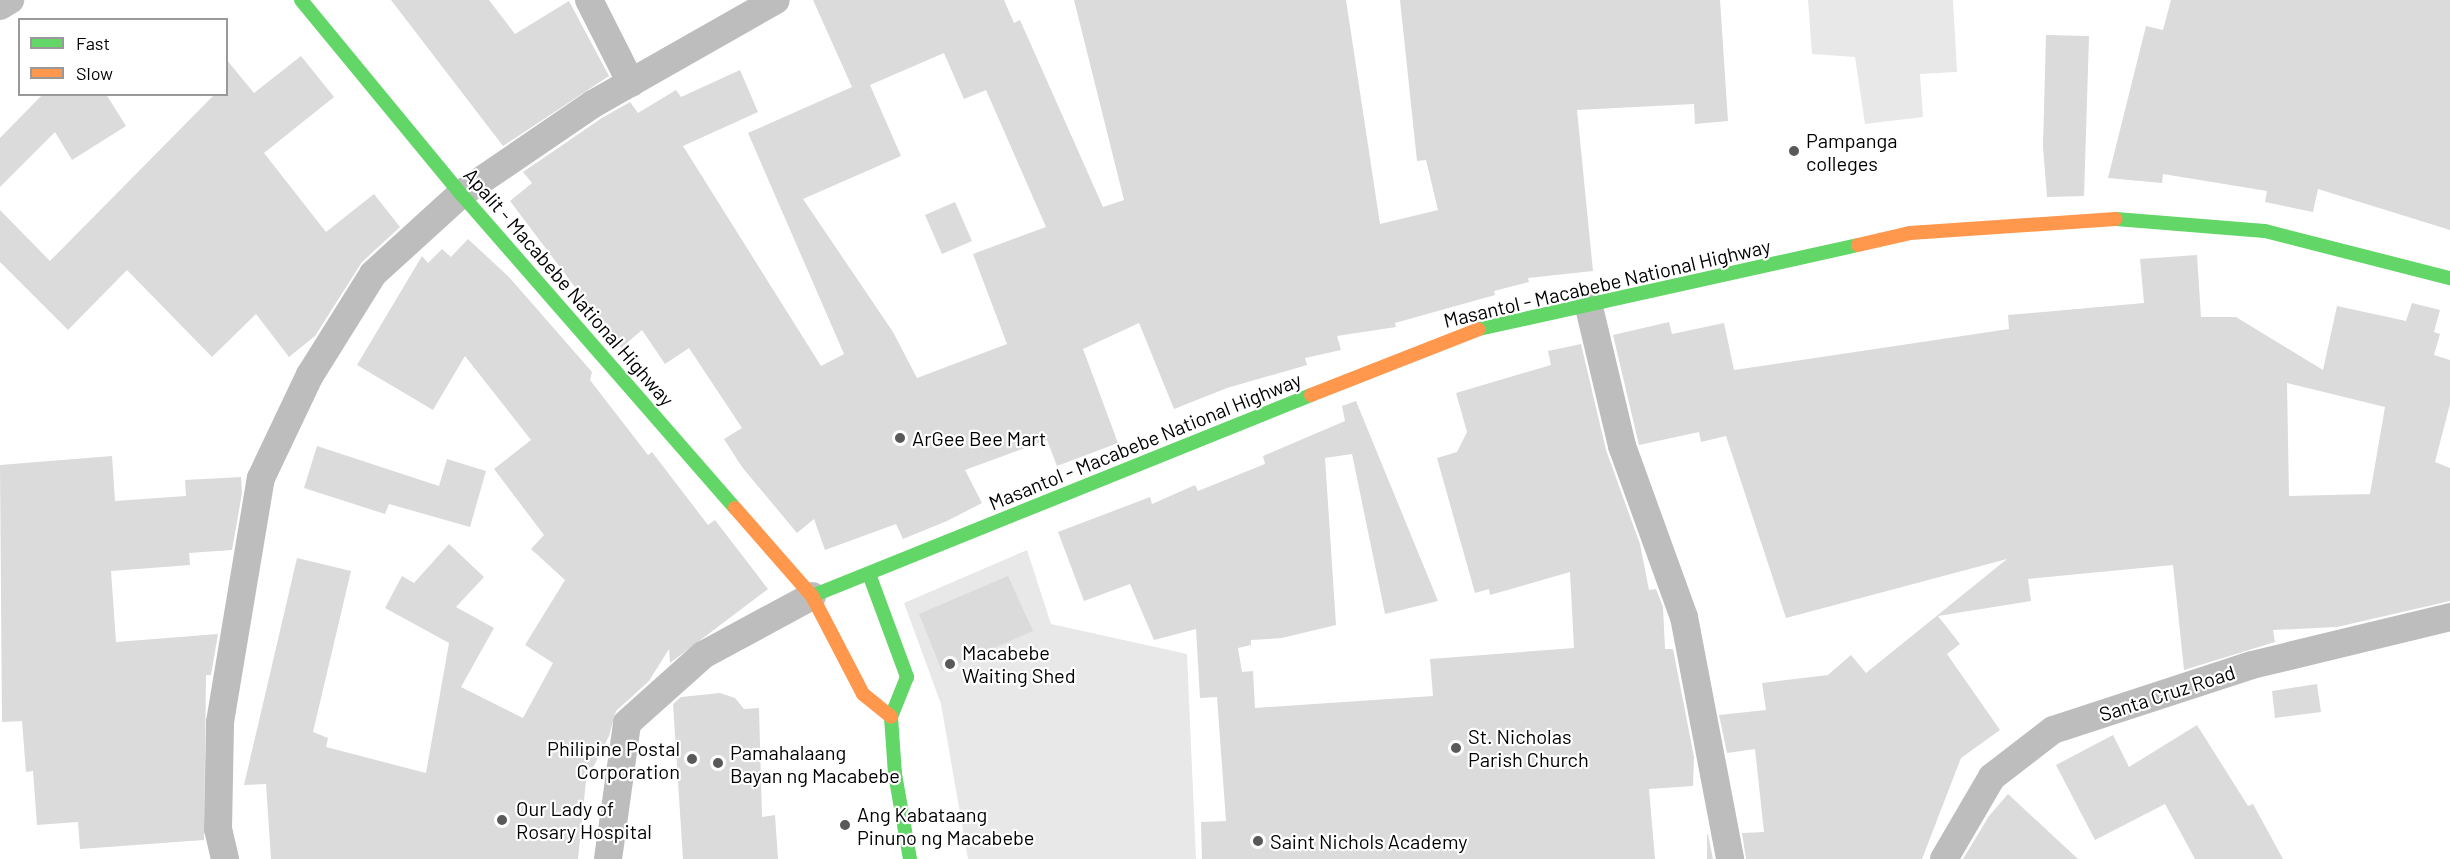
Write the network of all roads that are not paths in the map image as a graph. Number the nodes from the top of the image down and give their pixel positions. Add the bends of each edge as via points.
1 (10, 0) edge
2 (301, 0) edge
3 (589, 0) edge
4 (776, 0) edge
5 (0, 6) edge
6 (632, 83) junction
7 (461, 194) junction
8 (2450, 278) edge
9 (1588, 303) junction
10 (869, 574) junction
11 (812, 596) junction
12 (2450, 617) edge
13 (891, 717) junction
14 (225, 859) edge
15 (608, 859) edge
16 (910, 859) edge
17 (1730, 859) edge
18 (1944, 859) edge

1 - 5 street
2 - 7 main road, Apalit - Macabebe National Highway
3 - 6 street
4 - 6 street
6 - 7 street via 593,104
7 - 11 main road, Apalit - Macabebe National Highway
7 - 14 street via 373,274 310,375 261,478 220,722 218,829
8 - 9 main road, Masantol - Macabebe National Highway via 2265,231 2118,219 1910,233
9 - 10 main road, Masantol - Macabebe National Highway via 1463,333
9 - 17 street via 1622,446 1684,617
10 - 11 main road, Masantol - Macabebe National Highway
10 - 13 main road via 907,677
11 - 13 main road, Apalit - Macabebe National Highway via 863,694
11 - 15 street via 703,655 627,723
12 - 18 street, Santa Cruz Road via 2252,666 2053,730 1992,777
13 - 16 main road via 895,774

